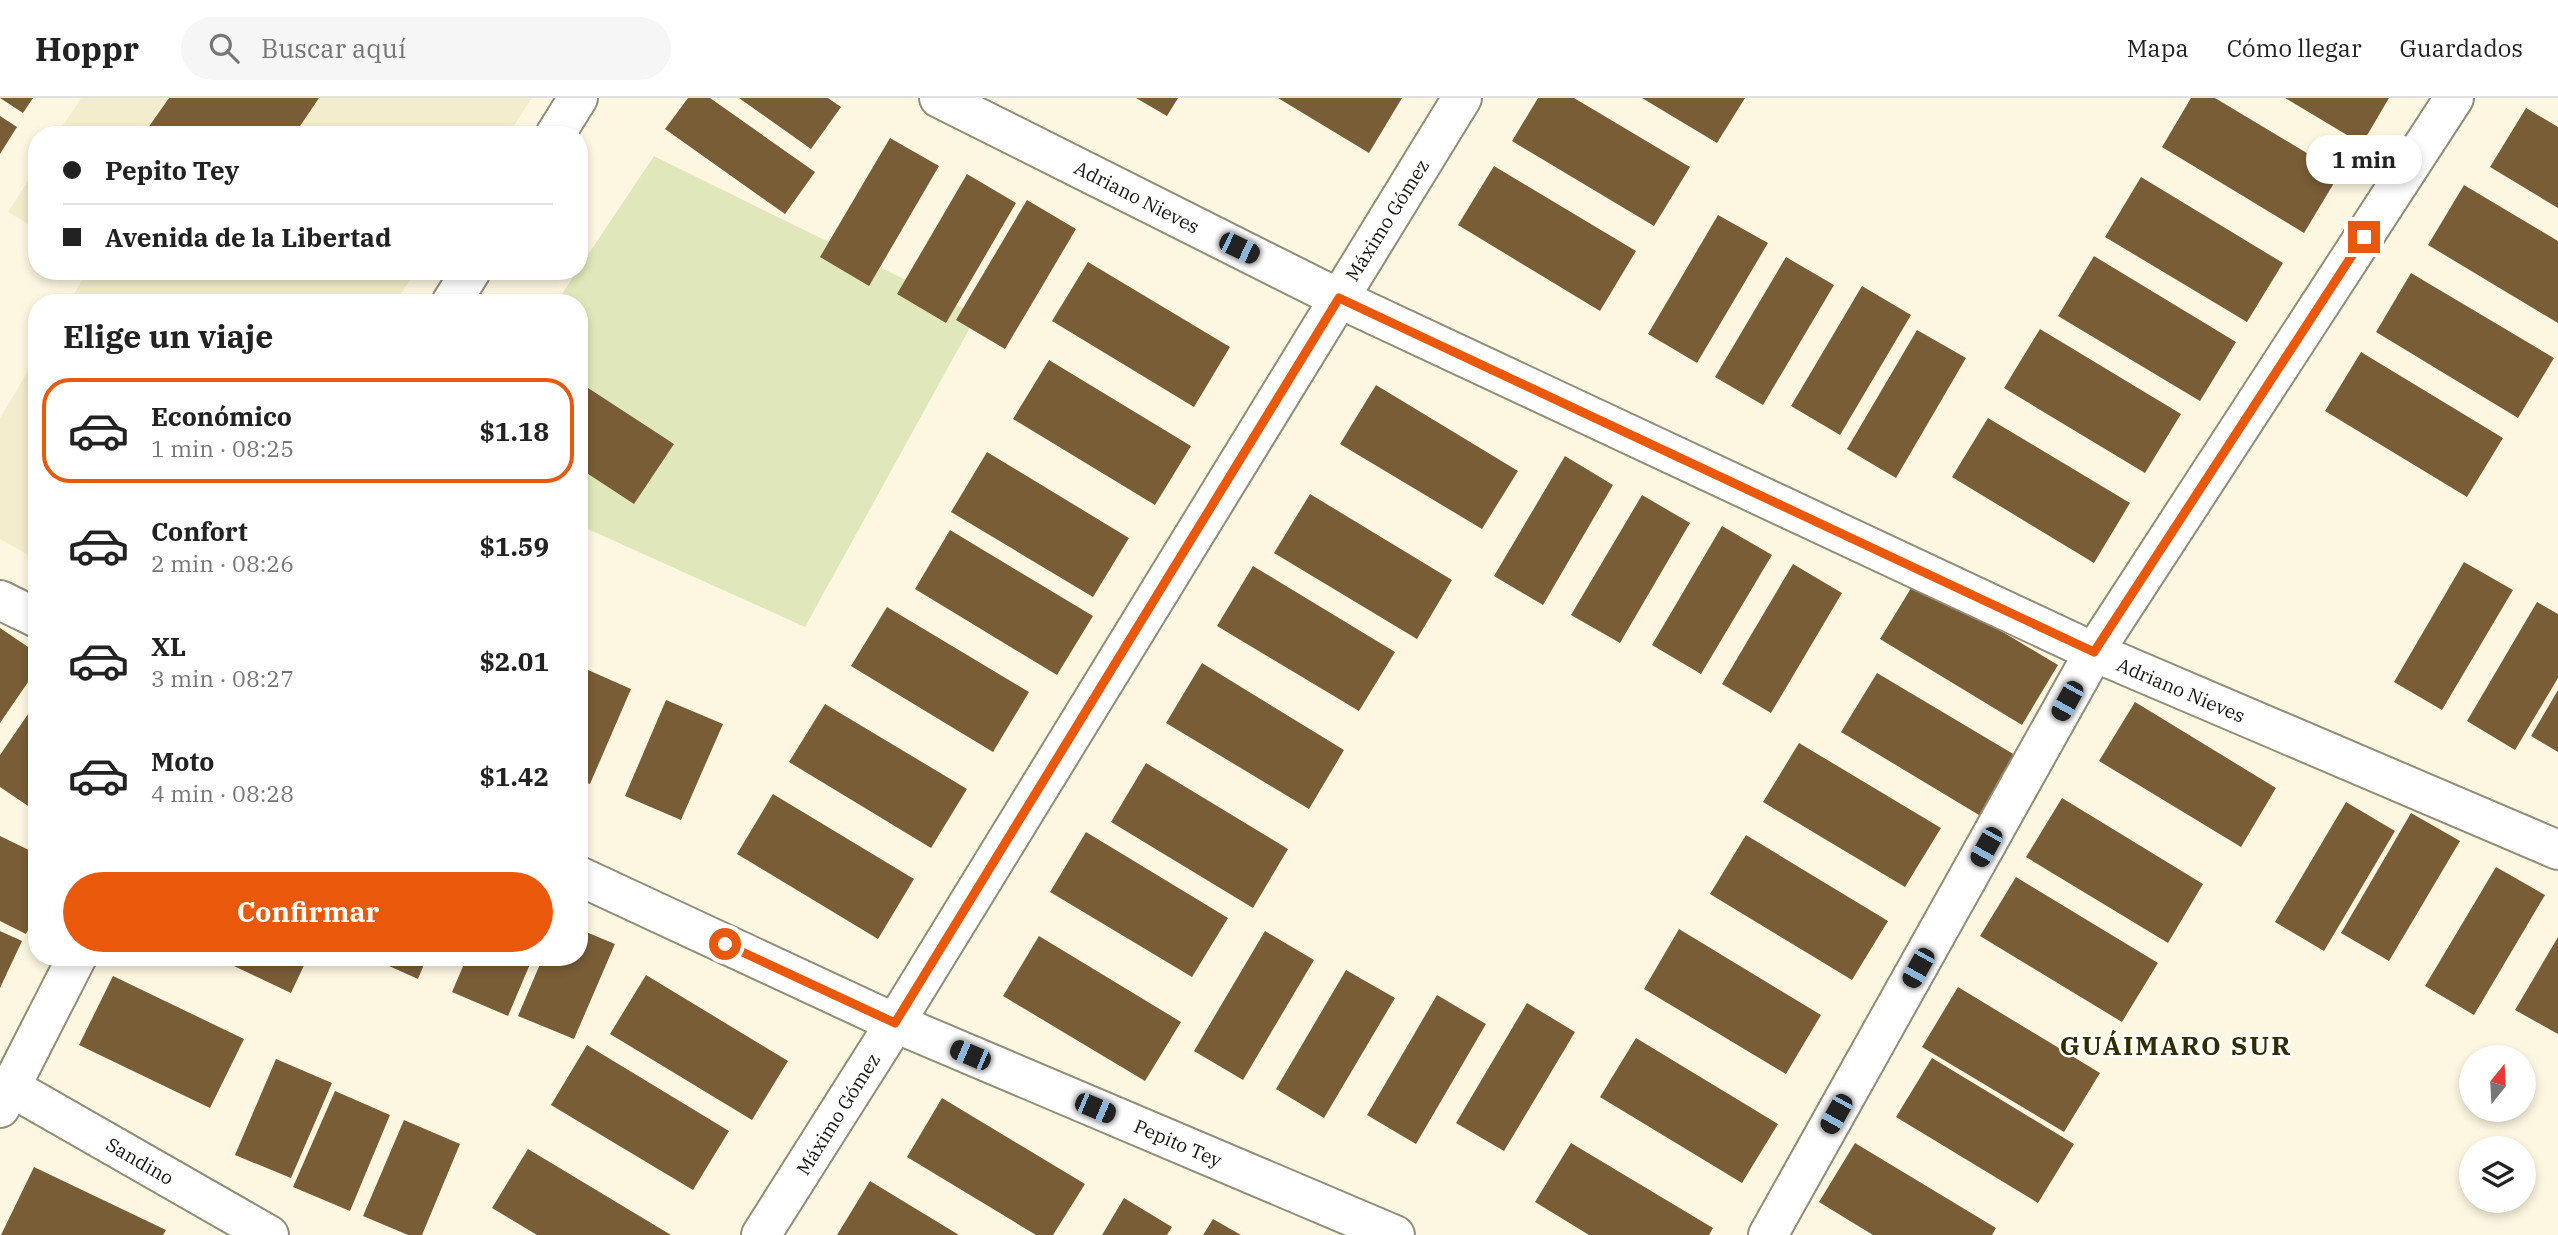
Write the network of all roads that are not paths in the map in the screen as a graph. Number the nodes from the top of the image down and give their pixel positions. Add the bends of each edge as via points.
1 (578, 98) edge
2 (939, 98) edge
3 (1462, 98) edge
4 (2454, 98) edge
5 (561, 126) edge
6 (1339, 298) junction
7 (0, 600) edge
8 (28, 614) edge
9 (2094, 652) junction
10 (2558, 850) edge
11 (588, 880) edge
12 (72, 966) edge
13 (895, 1023) junction
14 (6, 1098) edge
15 (269, 1235) edge
16 (761, 1235) edge
17 (1395, 1235) edge
18 (1768, 1235) edge

1 - 5 street
2 - 6 street, Adriano Nieves
3 - 6 street, Máximo Gómez
4 - 9 street
6 - 9 street, Adriano Nieves
6 - 13 street, Máximo Gómez
7 - 8 street
9 - 10 street, Adriano Nieves
9 - 18 street
11 - 13 street, Pepito Tey
12 - 14 street
13 - 16 street, Máximo Gómez
13 - 17 street, Pepito Tey
14 - 15 street, Sandino

